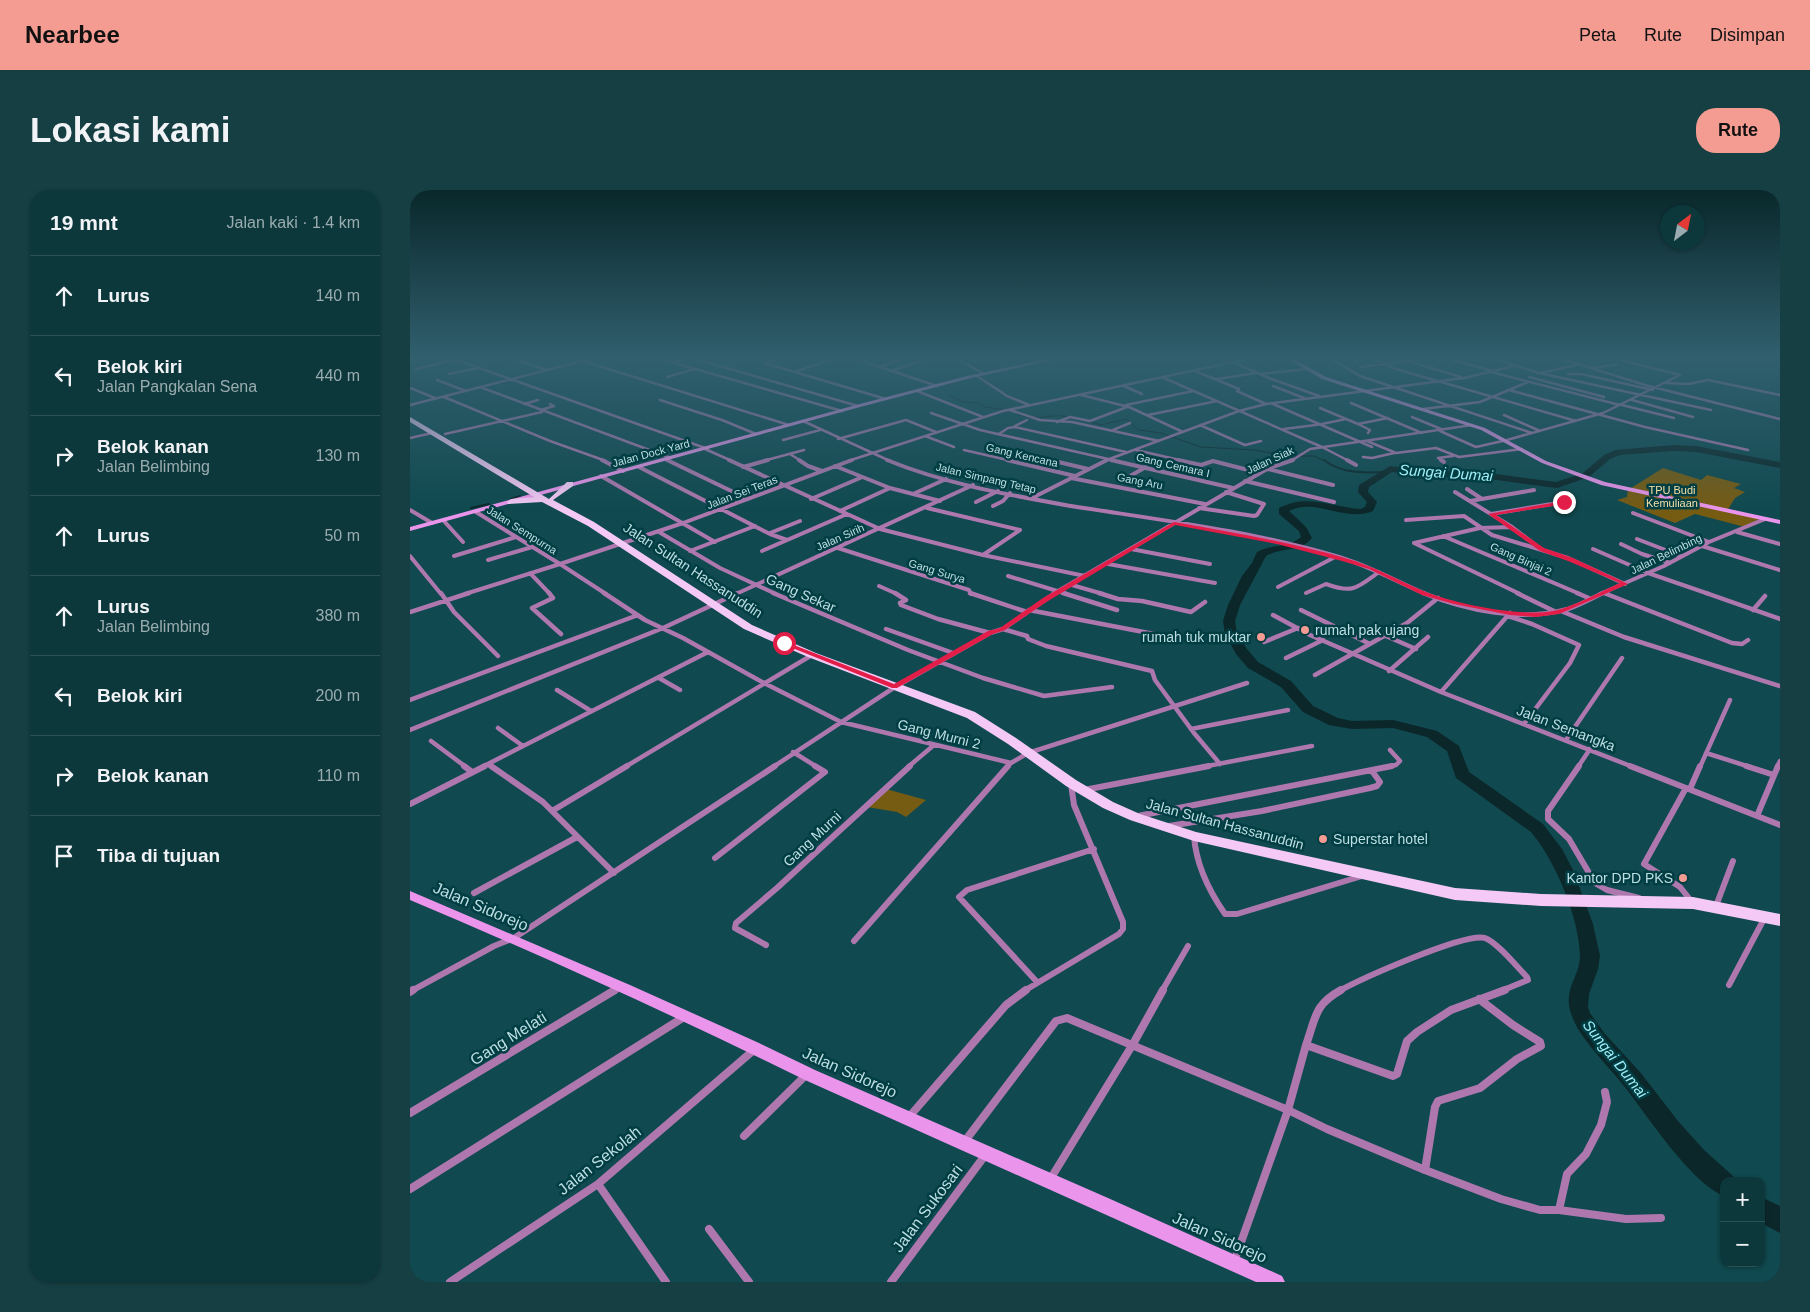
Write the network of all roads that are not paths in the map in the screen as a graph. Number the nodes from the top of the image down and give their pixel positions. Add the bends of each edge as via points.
1 (473, 409) edge
2 (536, 409) edge
3 (546, 409) edge
4 (596, 409) edge
5 (688, 409) edge
6 (740, 409) edge
7 (835, 409) edge
8 (849, 409) edge
9 (963, 409) edge
10 (1013, 409) edge
11 (1121, 409) edge
12 (1132, 409) edge
13 (1177, 409) edge
14 (1234, 409) edge
15 (1247, 409) edge
16 (1286, 409) edge
17 (1322, 409) edge
18 (1366, 409) edge
19 (1422, 409) edge
20 (1461, 409) edge
21 (1534, 409) edge
22 (1577, 409) edge
23 (1612, 409) edge
24 (1637, 409) edge
25 (1666, 409) edge
26 (1706, 409) edge
27 (1740, 409) edge
28 (1009, 410) junction
29 (1711, 410) dead end
30 (541, 411) junction
31 (842, 411) junction
32 (1239, 411) junction
33 (410, 413) edge
34 (931, 413) dead end
35 (1147, 415) junction
36 (1504, 415) dead end
37 (1599, 415) junction
38 (1694, 416) dead end
39 (983, 417) junction
40 (1412, 417) dead end
41 (1389, 418) junction
42 (1674, 418) dead end
43 (410, 419) edge
44 (1346, 419) junction
45 (1780, 419) edge
46 (1027, 420) dead end
47 (503, 421) junction
48 (1576, 421) junction
49 (803, 422) junction
50 (1057, 422) junction
51 (1130, 423) dead end
52 (962, 424) junction
53 (1322, 424) junction
54 (1358, 424) junction
55 (1200, 425) junction
56 (1472, 425) junction
57 (789, 426) junction
58 (1013, 427) junction
59 (1281, 429) junction
60 (821, 430) junction
61 (1113, 430) junction
62 (1440, 430) junction
63 (1540, 431) junction
64 (936, 432) junction
65 (1183, 432) junction
66 (1368, 432) dead end
67 (432, 433) junction
68 (1422, 433) junction
69 (1532, 433) junction
70 (444, 434) junction
71 (755, 434) junction
72 (998, 434) junction
73 (924, 436) junction
74 (410, 438) edge
75 (837, 439) junction
76 (783, 440) dead end
77 (1367, 440) junction
78 (1507, 440) junction
79 (1159, 441) junction
80 (1261, 441) dead end
81 (1361, 442) junction
82 (954, 447) dead end
83 (1322, 447) junction
84 (1372, 447) dead end
85 (706, 449) junction
86 (1522, 449) junction
87 (804, 450) dead end
88 (964, 450) dead end
89 (1136, 450) junction
90 (1748, 450) dead end
91 (1394, 452) junction
92 (1127, 453) junction
93 (789, 454) junction
94 (868, 454) junction
95 (1453, 456) junction
96 (1363, 457) dead end
97 (669, 459) junction
98 (1109, 459) junction
99 (1050, 460) dead end
100 (1444, 462) dead end
101 (1356, 465) dead end
102 (835, 466) junction
103 (639, 467) junction
104 (742, 467) junction
105 (1146, 467) junction
106 (1088, 469) junction
107 (1267, 469) junction
108 (623, 471) junction
109 (823, 471) junction
110 (1260, 473) junction
111 (601, 476) junction
112 (1076, 476) junction
113 (1130, 476) dead end
114 (860, 478) junction
115 (1071, 478) junction
116 (947, 479) junction
117 (1244, 481) junction
118 (570, 484) joint
119 (973, 485) junction
120 (1333, 485) dead end
121 (784, 486) junction
122 (890, 488) junction
123 (1232, 488) junction
124 (1466, 489) dead end
125 (1534, 490) dead end
126 (998, 491) junction
127 (1226, 492) junction
128 (1455, 492) dead end
129 (1010, 493) junction
130 (912, 494) junction
131 (547, 498) junction
132 (811, 498) junction
133 (1032, 498) junction
134 (748, 499) junction
135 (1483, 499) junction
136 (940, 501) junction
137 (1470, 501) junction
138 (511, 502) joint
139 (976, 502) dead end
140 (1334, 502) dead end
141 (1564, 502) dead end
142 (1205, 504) junction
143 (993, 506) dead end
144 (927, 508) junction
145 (1199, 508) junction
146 (722, 509) junction
147 (410, 510) edge
148 (840, 511) junction
149 (476, 512) junction
150 (1633, 513) dead end
151 (848, 514) junction
152 (1491, 514) junction
153 (1765, 519) junction
154 (443, 520) junction
155 (1406, 520) dead end
156 (800, 521) dead end
157 (1780, 522) edge
158 (432, 523) junction
159 (683, 523) junction
160 (1174, 523) junction
161 (755, 526) junction
162 (1512, 527) junction
163 (1480, 528) junction
164 (410, 529) edge
165 (880, 529) junction
166 (660, 532) junction
167 (1737, 532) junction
168 (770, 534) junction
169 (1443, 535) junction
170 (516, 537) junction
171 (1637, 539) dead end
172 (787, 540) junction
173 (463, 542) dead end
174 (715, 542) junction
175 (1709, 542) junction
176 (622, 544) junction
177 (1621, 544) dead end
178 (1780, 544) edge
179 (1702, 546) junction
180 (532, 547) junction
181 (838, 548) junction
182 (1130, 549) junction
183 (1593, 549) dead end
184 (1542, 550) junction
185 (690, 551) junction
186 (762, 551) dead end
187 (983, 555) junction
188 (410, 556) edge
189 (454, 556) dead end
190 (1681, 556) junction
191 (1335, 557) junction
192 (488, 560) dead end
193 (1670, 563) junction
194 (560, 564) junction
195 (1108, 564) junction
196 (1210, 564) dead end
197 (1780, 570) edge
198 (1379, 572) junction
199 (530, 573) junction
200 (1648, 574) junction
201 (1008, 576) dead end
202 (1086, 576) junction
203 (1215, 583) dead end
204 (1625, 584) junction
205 (756, 585) junction
206 (1072, 585) junction
207 (879, 586) dead end
208 (1278, 587) dead end
209 (1058, 592) junction
210 (1306, 593) dead end
211 (1604, 593) junction
212 (1765, 596) dead end
213 (1438, 598) junction
214 (1591, 599) junction
215 (445, 600) junction
216 (1205, 602) dead end
217 (714, 604) junction
218 (1117, 610) dead end
219 (1301, 610) dead end
220 (1753, 610) junction
221 (1028, 611) junction
222 (410, 612) edge
223 (1558, 612) junction
224 (638, 615) junction
225 (1274, 615) dead end
226 (1509, 615) junction
227 (1780, 619) edge
228 (663, 628) junction
229 (1298, 628) junction
230 (886, 629) dead end
231 (1003, 629) junction
232 (990, 633) junction
233 (560, 634) dead end
234 (1386, 636) junction
235 (1428, 637) dead end
236 (1180, 640) dead end
237 (1323, 640) junction
238 (1748, 640) dead end
239 (1264, 642) dead end
240 (1370, 644) junction
241 (1416, 649) junction
242 (708, 652) junction
243 (953, 653) junction
244 (1354, 654) junction
245 (812, 655) junction
246 (498, 656) dead end
247 (1286, 658) dead end
248 (1622, 658) dead end
249 (940, 662) junction
250 (1389, 671) junction
251 (1315, 675) dead end
252 (659, 678) junction
253 (764, 683) junction
254 (1247, 683) dead end
255 (1780, 686) edge
256 (895, 687) junction
257 (1112, 687) dead end
258 (556, 690) dead end
259 (680, 690) dead end
260 (1442, 692) junction
261 (410, 700) edge
262 (1730, 700) dead end
263 (1175, 704) junction
264 (1288, 710) dead end
265 (591, 712) junction
266 (841, 722) junction
267 (1524, 724) junction
268 (498, 728) dead end
269 (1191, 729) junction
270 (410, 730) edge
271 (1566, 740) junction
272 (431, 741) dead end
273 (934, 744) junction
274 (523, 746) junction
275 (1312, 746) dead end
276 (1590, 749) junction
277 (1390, 750) dead end
278 (793, 752) junction
279 (1706, 752) junction
280 (1028, 753) junction
281 (1780, 761) edge
282 (1011, 763) junction
283 (488, 764) junction
284 (1220, 764) junction
285 (1372, 771) junction
286 (472, 772) junction
287 (1774, 775) junction
288 (1077, 787) junction
289 (1688, 788) junction
290 (410, 804) edge
291 (552, 810) junction
292 (1757, 816) junction
293 (1135, 817) junction
294 (1780, 825) edge
295 (1163, 827) junction
296 (1194, 836) junction
297 (577, 837) junction
298 (1094, 849) junction
299 (715, 858) dead end
300 (1733, 861) dead end
301 (614, 873) junction
302 (1364, 875) junction
303 (474, 893) dead end
304 (410, 895) edge
305 (1651, 902) junction
306 (1693, 903) junction
307 (1716, 906) junction
308 (1773, 919) edge
309 (514, 938) junction
310 (854, 941) dead end
311 (766, 945) dead end
312 (1188, 946) dead end
313 (1037, 982) junction
314 (1729, 985) dead end
315 (621, 986) junction
316 (410, 992) edge
317 (1479, 999) junction
318 (684, 1017) junction
319 (1133, 1044) junction
320 (1306, 1045) junction
321 (756, 1048) junction
322 (807, 1074) junction
323 (1605, 1092) dead end
324 (1288, 1110) junction
325 (410, 1113) edge
326 (909, 1118) junction
327 (744, 1136) dead end
328 (965, 1142) junction
329 (988, 1152) junction
330 (1425, 1170) junction
331 (1050, 1180) junction
332 (598, 1184) junction
333 (410, 1189) edge
334 (1558, 1210) junction
335 (1661, 1218) dead end
336 (709, 1230) dead end
337 (1233, 1262) junction
338 (450, 1282) edge
339 (666, 1282) edge
340 (749, 1282) edge
341 (891, 1282) edge
342 (1276, 1282) edge

1 - 47 street
2 - 30 street
3 - 30 street
4 - 85 street
5 - 71 street
6 - 57 street
7 - 31 street
8 - 31 street, Jalan Dock Yard
9 - 39 street
10 - 28 street, Jalan Sei Teras
11 - 50 street via 1087,421 1069,417
12 - 35 street
13 - 35 street
14 - 32 street
15 - 32 street
16 - 53 street
17 - 44 street
18 - 41 street
19 - 56 street
20 - 69 street
21 - 48 street
22 - 37 street
23 - 37 street
24 - 42 street
25 - 38 street
26 - 29 street
27 - 45 street
28 - 39 street, Jalan Sei Teras
28 - 50 street via 1035,420
30 - 47 street
30 - 97 street
31 - 49 street, Jalan Dock Yard
32 - 55 street
32 - 59 street
33 - 70 main road, Jalan Sultan Hassanuddin
34 - 52 street, Gang Cemara I
35 - 65 street
36 - 63 street
37 - 48 street
37 - 90 street
39 - 52 street, Jalan Sei Teras
40 - 62 street
41 - 54 street
41 - 68 street
43 - 67 main road, Jalan Sultan Hassanuddin
44 - 53 street
44 - 54 street
46 - 58 street
47 - 70 street
47 - 108 street
48 - 63 street
49 - 57 street, Jalan Dock Yard
49 - 60 street, Jalan Simpang Tetap
50 - 61 street
51 - 61 street
52 - 64 street, Jalan Sei Teras
52 - 72 street, Gang Cemara I
53 - 59 street
53 - 81 street
54 - 66 street via 1370,430
55 - 65 street
55 - 80 street via 1245,445
56 - 62 street, Jalan Siak
56 - 78 street
57 - 71 street, Jalan Dock Yard
58 - 72 street
58 - 92 street
59 - 83 street
60 - 75 street, Jalan Simpang Tetap
60 - 76 street
61 - 79 street
62 - 68 street, Jalan Siak
62 - 78 street via 1476,447
63 - 69 street
64 - 73 street, Jalan Sei Teras
64 - 75 street via 906,420
65 - 79 street
67 - 74 street
67 - 131 main road, Jalan Sultan Hassanuddin
68 - 77 street, Jalan Siak
69 - 78 street
70 - 131 main road, Jalan Sultan Hassanuddin
71 - 85 street, Jalan Dock Yard
72 - 98 street, Gang Cemara I
73 - 82 street
73 - 94 street, Jalan Sei Teras
75 - 94 street, Jalan Simpang Tetap
77 - 81 street, Jalan Siak
77 - 91 street
78 - 86 street
79 - 89 street
81 - 83 street, Jalan Siak
81 - 84 street
83 - 101 street
83 - 107 street, Jalan Siak
85 - 97 street, Jalan Dock Yard
85 - 104 street
86 - 95 street
86 - 153 street via 1600,483
87 - 93 street
88 - 112 street, Gang Kencana
89 - 92 street
89 - 110 street via 1195,464 1213,462
91 - 95 street via 1436,448
91 - 96 street
92 - 98 street
93 - 104 street
93 - 109 street
94 - 102 street, Jalan Sei Teras
94 - 116 street, Jalan Simpang Tetap
95 - 100 street via 1438,458
97 - 103 street, Jalan Dock Yard
97 - 134 street
98 - 105 street, Gang Cemara I
98 - 106 street
99 - 106 street
102 - 109 street, Jalan Sei Teras
102 - 114 street
103 - 108 street, Jalan Dock Yard
103 - 146 street
104 - 121 street
105 - 113 street
105 - 123 street, Gang Cemara I
106 - 112 street
107 - 110 street, Jalan Siak
107 - 120 street
108 - 111 street, Jalan Dock Yard
109 - 121 street, Jalan Sei Teras
110 - 117 street, Jalan Siak
111 - 118 street, Jalan Dock Yard
111 - 159 street
112 - 115 street
114 - 122 street
114 - 132 street
115 - 133 street
115 - 142 street, Gang Aru
116 - 119 street, Jalan Simpang Tetap
116 - 130 street
117 - 123 street, Jalan Siak
117 - 140 street
118 - 131 main road
119 - 126 street, Jalan Simpang Tetap
119 - 136 street, Jalan Sirih
121 - 132 street
121 - 134 street, Jalan Sei Teras
122 - 130 street
122 - 148 street
123 - 127 street, Jalan Siak
124 - 135 street
125 - 135 street
126 - 129 street, Jalan Simpang Tetap
126 - 139 street
127 - 142 street, Jalan Siak
127 - 145 street via 1264,504 1254,516
128 - 137 street
129 - 133 street, Jalan Simpang Tetap
129 - 143 street via 1004,502
130 - 136 street
131 - 138 main road
131 - 176 main road, Jalan Sultan Hassanuddin
132 - 148 street
133 - 160 street, Jalan Simpang Tetap
134 - 146 street, Jalan Sei Teras
135 - 137 street
136 - 144 street, Jalan Sirih
137 - 152 street
138 - 149 street
141 - 152 street
142 - 145 street, Jalan Siak
144 - 165 street, Jalan Sirih
144 - 187 street via 1020,530
145 - 160 street, Jalan Siak
146 - 159 street, Jalan Sei Teras
146 - 161 street
147 - 158 street
148 - 151 street
149 - 154 street
149 - 170 street, Jalan Sempurna
150 - 175 street
151 - 165 street
151 - 172 street
152 - 162 street
153 - 157 street
153 - 167 street, Jalan Belimbing
154 - 158 street
154 - 173 street
155 - 163 street via 1462,516
156 - 168 street
158 - 164 street
159 - 166 street, Jalan Sei Teras
159 - 174 street
160 - 182 street, Jalan Siak
160 - 191 street, Jalan Belimbing via 1277,542
161 - 168 street
161 - 174 street
162 - 163 street
162 - 184 street
163 - 169 street
163 - 184 street via 1493,536
165 - 181 street, Jalan Sirih
165 - 187 street
166 - 176 street, Jalan Sei Teras
166 - 185 street, Gang Sekar
167 - 175 street, Jalan Belimbing
167 - 178 street
168 - 172 street
169 - 214 street, Gang Binjai 2
169 - 223 street via 1414,543
170 - 180 street, Jalan Sempurna
170 - 189 street
171 - 190 street
172 - 186 street
174 - 185 street
175 - 179 street, Jalan Belimbing
176 - 194 street, Jalan Sei Teras
176 - 217 main road, Jalan Sultan Hassanuddin
177 - 193 street
179 - 190 street, Jalan Belimbing
179 - 197 street
180 - 192 street
180 - 194 street, Jalan Sempurna
181 - 205 street, Jalan Sirih
181 - 221 street, Gang Surya via 969,590 971,595
182 - 195 street, Jalan Siak
182 - 196 street
183 - 200 street
184 - 204 street
185 - 205 street, Gang Sekar
187 - 202 street
188 - 215 street
190 - 193 street, Jalan Belimbing
191 - 198 street, Jalan Belimbing
191 - 208 street
193 - 200 street, Jalan Belimbing
194 - 199 street, Jalan Sei Teras
194 - 224 street, Jalan Sempurna
195 - 202 street, Jalan Siak
195 - 203 street
198 - 210 street via 1350,591 1326,584
198 - 213 street, Jalan Belimbing
199 - 215 street, Jalan Sei Teras
199 - 233 street via 553,598 532,608
200 - 204 street, Jalan Belimbing
200 - 220 street
201 - 209 street
202 - 206 street, Jalan Siak
204 - 211 street, Jalan Belimbing
205 - 217 street, Jalan Sirih
205 - 249 street, Gang Sekar
206 - 209 street, Jalan Siak
206 - 216 street via 1118,599 1191,612
207 - 232 street via 905,598 901,605
209 - 218 street
209 - 221 street, Jalan Siak
211 - 214 street, Jalan Belimbing
211 - 238 street via 1732,643 1742,644
212 - 220 street
213 - 226 street, Jalan Belimbing
213 - 234 street
214 - 223 street, Jalan Belimbing
215 - 222 street, Jalan Sei Teras
215 - 246 street
217 - 228 street, Jalan Sirih
217 - 245 main road, Jalan Sultan Hassanuddin via 748,627
219 - 240 street
220 - 227 street
221 - 231 street, Jalan Siak
221 - 236 street, Gang Surya
223 - 226 street, Jalan Belimbing
223 - 255 street via 1624,637
224 - 228 street, Jalan Sempurna
224 - 261 street
225 - 229 street, Jalan Semangka
226 - 260 street
226 - 267 street via 1578,645 1570,663
228 - 242 street, Jalan Sempurna
228 - 270 street, Jalan Sirih
229 - 237 street, Jalan Semangka
229 - 239 street
230 - 243 street
231 - 232 street, Jalan Siak
231 - 263 street via 1046,646 1152,670 1155,680
232 - 243 street, Jalan Siak
234 - 240 street
234 - 241 street
235 - 241 street
237 - 244 street, Jalan Semangka
237 - 247 street
240 - 244 street
241 - 250 street
242 - 252 street
242 - 253 street, Gang Murni 2
243 - 249 street, Jalan Siak
244 - 250 street, Jalan Semangka
244 - 251 street
245 - 253 street
245 - 256 main road, Jalan Sultan Hassanuddin
248 - 271 street
249 - 256 street, Jalan Siak
249 - 257 street, Gang Sekar via 1041,695
250 - 260 street, Jalan Semangka
252 - 259 street
252 - 265 street
253 - 266 street, Gang Murni 2
253 - 291 street
254 - 263 street
256 - 266 street, Jalan Siak
256 - 280 main road, Jalan Sultan Hassanuddin via 970,715
258 - 265 street
260 - 267 street, Jalan Semangka
262 - 279 street
263 - 269 street
263 - 280 street
264 - 269 street
265 - 274 street
266 - 273 street, Gang Murni 2
266 - 278 street, Jalan Siak
267 - 271 street, Jalan Semangka
268 - 274 street
269 - 284 street
271 - 276 street, Jalan Semangka
272 - 286 street
273 - 282 street, Gang Murni 2
273 - 311 street, Gang Murni via 736,923 735,928
274 - 283 street
275 - 284 street
276 - 289 street, Jalan Semangka
276 - 305 street via 1548,811 1548,818 1579,853 1595,883 1607,890
277 - 285 street via 1400,758 1399,763
278 - 299 street via 825,772
278 - 301 street, Jalan Siak
279 - 287 street
279 - 289 street
280 - 282 street
280 - 288 main road, Jalan Sultan Hassanuddin
281 - 287 street
282 - 310 street
283 - 286 street
283 - 291 street
284 - 288 street
285 - 293 street
285 - 295 street via 1380,782 1370,788 1262,811
286 - 290 street
287 - 292 street
288 - 293 main road, Jalan Sultan Hassanuddin
288 - 298 street via 1074,805
289 - 292 street, Jalan Semangka
289 - 306 street via 1644,864 1672,881
291 - 297 street
292 - 294 street, Jalan Semangka
293 - 295 main road, Jalan Sultan Hassanuddin
295 - 296 main road, Jalan Sultan Hassanuddin
296 - 302 main road, Jalan Sultan Hassanuddin
296 - 302 street via 1200,866 1225,914 1237,914
297 - 301 street
297 - 303 street
298 - 313 street via 1123,929
298 - 313 street via 967,890 959,897
300 - 307 street
301 - 309 street, Jalan Siak
302 - 305 main road, Jalan Sultan Hassanuddin via 1455,894 1540,900
304 - 309 street, Jalan Sidorejo
305 - 306 main road
306 - 307 main road
307 - 308 main road
308 - 314 street
309 - 315 street, Jalan Sidorejo
309 - 316 street, Jalan Siak
312 - 319 street
313 - 326 street via 1002,1009
315 - 318 street, Jalan Sidorejo
315 - 325 street, Gang Melati
317 - 320 street via 1451,1010 1410,1038 1397,1074 1393,1076
317 - 320 street via 1528,980 1496,944 1478,937 1411,959 1328,996 1319,1008
317 - 330 street via 1540,1042 1541,1046 1517,1059 1480,1088 1438,1101 1434,1107
318 - 321 street, Jalan Sidorejo
318 - 333 street
319 - 324 street
319 - 328 street via 1067,1018 1056,1021
319 - 331 street
320 - 324 street
321 - 322 street, Jalan Sidorejo
321 - 332 street, Jalan Sekolah
322 - 326 street, Jalan Sidorejo
322 - 327 street
323 - 334 street via 1607,1102 1601,1125 1586,1154 1567,1174
324 - 330 street
324 - 337 street
326 - 328 street, Jalan Sidorejo
328 - 329 street, Jalan Sidorejo
329 - 331 street, Jalan Sidorejo
329 - 341 street, Jalan Sukosari
330 - 334 street via 1501,1199 1540,1210
331 - 337 street, Jalan Sidorejo
332 - 338 street, Jalan Sekolah
332 - 339 street
334 - 335 street via 1626,1219
336 - 340 street
337 - 342 street, Jalan Sidorejo

